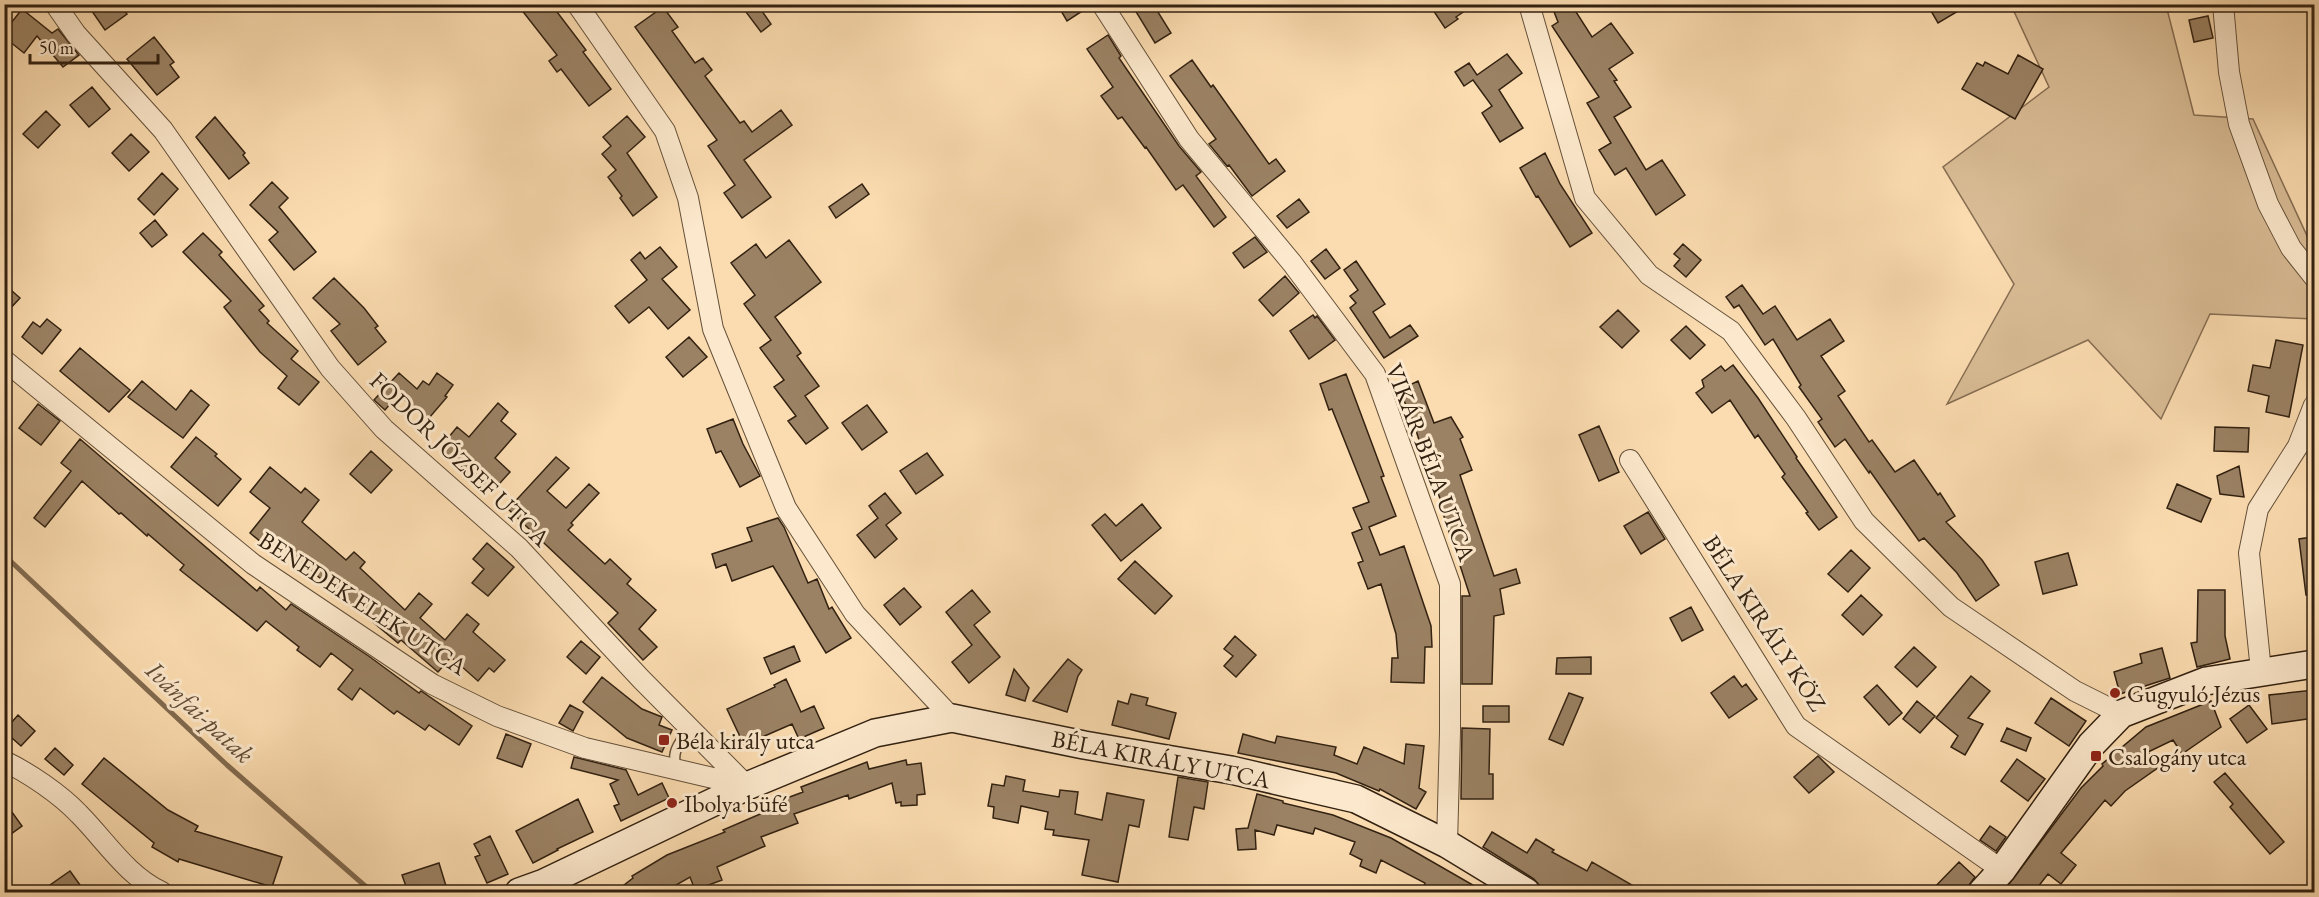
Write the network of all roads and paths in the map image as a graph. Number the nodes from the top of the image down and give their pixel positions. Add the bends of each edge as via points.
1 (55, 4) edge
2 (577, 4) edge
3 (1102, 4) edge
4 (1529, 4) edge
5 (2223, 4) edge
6 (2314, 277) edge
7 (4, 360) edge
8 (2314, 405) edge
9 (1630, 460) dead end
10 (2314, 664) edge
11 (2261, 671) junction
12 (2121, 714) junction
13 (952, 718) junction
14 (698, 736) junction
15 (4, 761) edge
16 (676, 770) junction
17 (747, 786) junction
18 (1447, 844) junction
19 (2002, 870) junction
20 (162, 892) edge
21 (519, 892) edge
22 (1526, 892) edge
23 (1982, 892) edge

1 - 14 street, FODOR JÓZSEF UTCA via 76,34 163,130 330,368 384,429 519,548
2 - 13 street via 665,131 688,198 713,329 786,507 855,614
3 - 18 street, VIKÁR BÉLA UTCA via 1189,139 1293,263 1375,374 1450,584
4 - 12 street via 1586,198 1649,275 1731,331 1797,418 1864,521 1951,607 2075,691
5 - 6 street via 2229,72 2239,124 2268,204 2291,248
7 - 16 street, BENEDEK ELEK UTCA via 253,564 432,684 497,716 585,748
8 - 11 street via 2298,446 2258,509 2249,553
9 - 19 street, BÉLA KIRÁLY KÖZ via 1796,726
10 - 11 street
11 - 12 street via 2206,681
12 - 19 street via 2091,745
13 - 17 street, BÉLA KIRÁLY UTCA via 874,733
13 - 18 street, BÉLA KIRÁLY UTCA via 1231,770 1356,799
14 - 16 lane via 683,738 676,748
14 - 17 street, FODOR JÓZSEF UTCA
15 - 20 street via 23,770 78,812 128,867
16 - 17 street, BENEDEK ELEK UTCA
17 - 21 street, BÉLA KIRÁLY UTCA
18 - 22 street, BÉLA KIRÁLY UTCA
19 - 23 street

